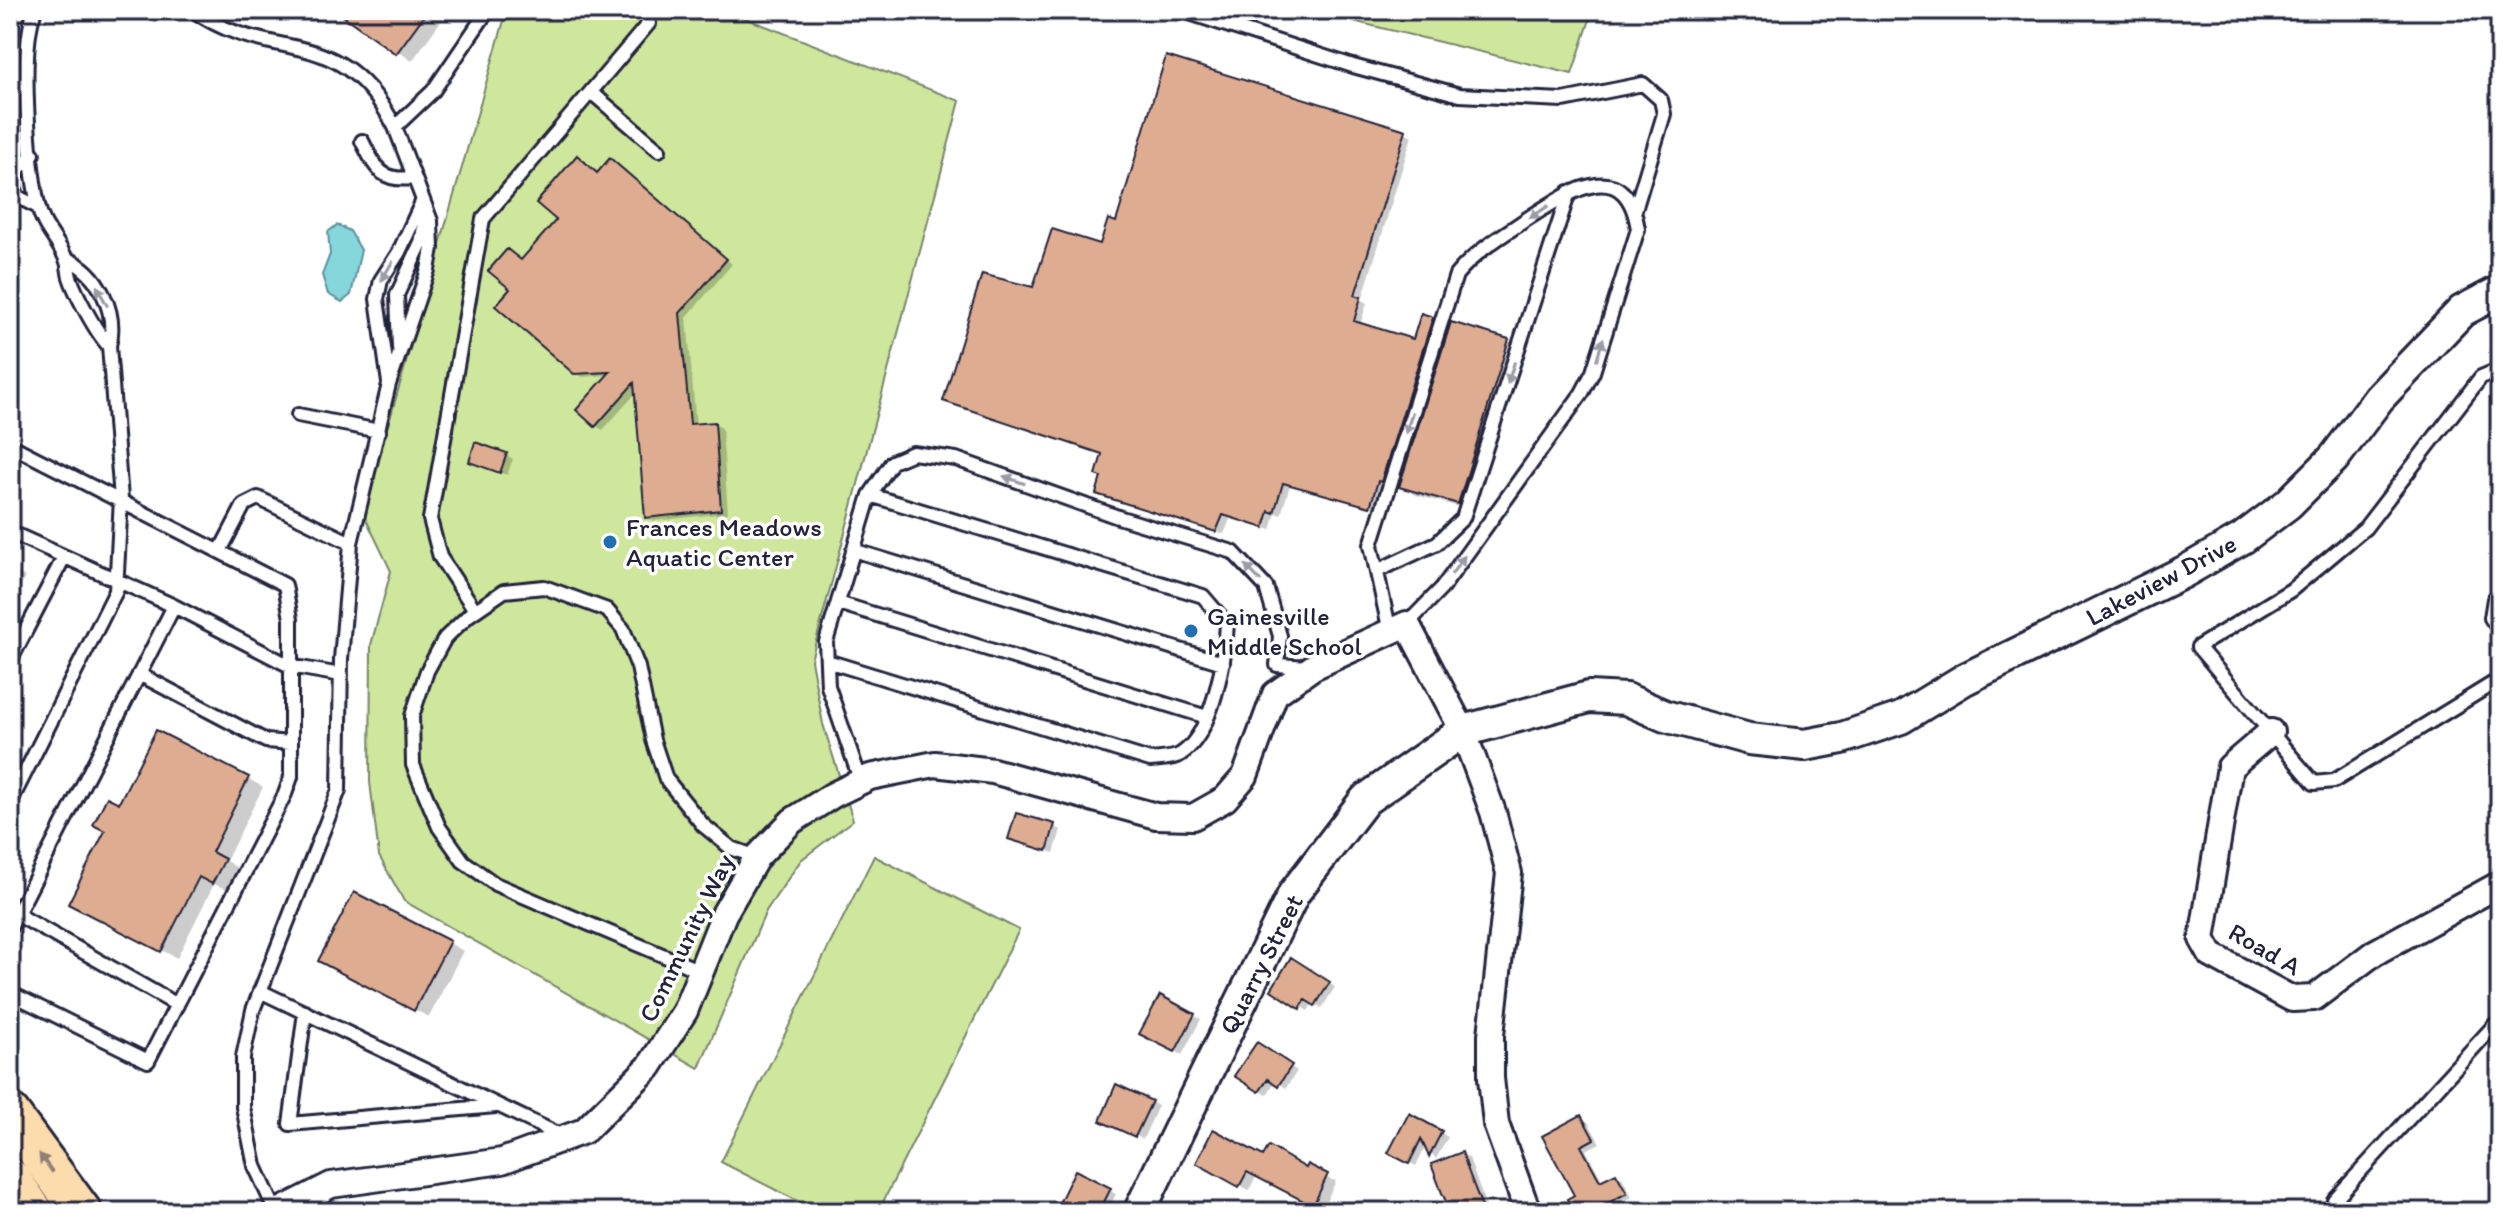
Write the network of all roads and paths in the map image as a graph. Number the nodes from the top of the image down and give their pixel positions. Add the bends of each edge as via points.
1 (35, 10) edge
2 (193, 10) edge
3 (488, 10) edge
4 (1180, 10) edge
5 (649, 23) dead end
6 (10, 72) edge
7 (26, 74) junction
8 (591, 92) junction
9 (395, 127) junction
10 (362, 141) dead end
11 (659, 150) dead end
12 (33, 154) junction
13 (413, 178) junction
14 (1569, 192) junction
15 (422, 202) junction
16 (38, 207) junction
17 (1635, 210) junction
18 (67, 259) junction
19 (2500, 291) edge
20 (109, 346) junction
21 (400, 361) junction
22 (2500, 369) edge
23 (389, 384) junction
24 (298, 415) dead end
25 (379, 431) junction
26 (10, 445) edge
27 (870, 495) junction
28 (121, 499) junction
29 (10, 532) edge
30 (351, 543) junction
31 (853, 550) junction
32 (220, 551) junction
33 (64, 557) junction
34 (1377, 571) junction
35 (116, 581) junction
36 (2500, 593) edge
37 (838, 603) junction
38 (174, 606) junction
39 (475, 610) junction
40 (1398, 628) junction
41 (2500, 631) edge
42 (10, 661) edge
43 (827, 661) junction
44 (1223, 663) junction
45 (290, 666) junction
46 (1313, 667) junction
47 (139, 674) junction
48 (341, 675) junction
49 (2500, 679) edge
50 (1207, 717) junction
51 (1463, 731) junction
52 (2271, 732) junction
53 (1749, 739) joint
54 (291, 743) junction
55 (861, 782) junction
56 (10, 803) edge
57 (757, 857) junction
58 (2500, 884) edge
59 (13, 912) edge
60 (10, 928) edge
61 (700, 971) junction
62 (260, 991) junction
63 (10, 993) edge
64 (177, 1005) junction
65 (305, 1012) junction
66 (2500, 1019) edge
67 (499, 1106) junction
68 (10, 1114) edge
69 (565, 1138) junction
70 (10, 1178) edge
71 (34, 1212) edge
72 (82, 1212) edge
73 (277, 1212) edge
74 (1139, 1212) edge
75 (1528, 1212) edge
76 (2334, 1212) edge

1 - 7 lane
2 - 9 lane via 228,30 343,63 371,88
3 - 9 lane via 433,91
4 - 17 lane via 1460,95 1563,100 1643,84 1661,100 1664,114
5 - 8 lane
6 - 7 lane
7 - 12 lane
8 - 11 lane
8 - 39 lane via 483,219 430,519 440,557
9 - 13 lane
10 - 13 lane via 386,177
12 - 16 lane
12 - 16 lane via 12,183 18,197
13 - 15 lane
14 - 17 lane via 1613,185
14 -> 34 lane via 1463,518 1437,543
14 -> 34 lane via 1474,254 1456,275 1371,545
15 - 21 lane via 426,225 397,295
15 - 21 lane via 431,221 432,248
15 -> 23 lane via 381,280 377,299
16 - 18 lane
40 -> 17 lane via 1442,588 1582,393 1638,229
18 - 20 lane via 96,334
20 -> 18 lane via 114,329 108,307 84,267
19 - 53 street, Lakeview Drive via 2462,311 2379,398 2334,458 2288,504 2243,538 1965,679 1901,718 1805,745
20 - 28 lane
21 - 23 lane
22 - 52 lane via 2481,377 2365,528 2291,590 2198,647
23 - 25 lane
24 - 25 lane
25 - 30 lane
26 - 28 lane
27 - 31 lane
27 - 44 lane via 1203,596 1227,624
46 -> 27 lane via 1277,665 1280,636 1266,587 1233,552 956,459 913,453 892,462
28 - 32 lane
28 - 35 lane
29 - 33 lane
30 - 32 lane via 258,498 244,505
30 - 48 lane
31 - 37 lane
31 - 44 lane
32 - 45 lane via 285,585
33 - 35 lane
33 - 42 lane
34 - 40 lane
35 - 38 lane
35 - 56 lane via 116,591
36 - 41 lane via 2491,618
37 - 43 lane via 826,642
37 - 50 lane
38 - 45 lane
38 - 47 lane
39 - 57 lane via 504,591 544,587 607,610 623,629 638,667 666,779 703,825 731,848
39 - 61 lane via 445,638 412,716 413,765 439,827 463,861 495,884
40 - 46 street, Community Way
40 - 51 street
43 - 50 lane via 1150,760 1180,755
43 - 55 lane via 828,686
44 - 50 lane
45 - 48 lane
45 - 54 lane
46 - 55 street, Community Way via 1275,694 1245,776 1225,799 1193,817 1156,816 993,771 935,764
47 - 54 lane via 266,741
47 - 59 lane
48 - 62 lane via 339,790
49 - 52 lane via 2334,781 2314,783
51 - 53 street, Quarry Street via 1589,697 1626,699 1665,716
51 - 74 street, Quarry Street via 1365,800 1294,893
51 - 75 street via 1509,873 1491,1078 1496,1124
52 - 58 street, Road A via 2230,767 2202,939 2211,955 2292,999 2314,998 2374,953
54 - 64 lane via 285,794
55 - 57 street, Community Way via 792,821
57 - 61 street, Community Way via 724,914
59 - 60 lane
59 - 64 lane
61 - 69 street, Community Way via 685,1011 649,1067 584,1131
62 - 65 lane
62 - 73 lane via 243,1057 243,1107 255,1166
63 - 64 lane via 148,1061
65 - 67 lane
65 - 67 lane via 290,1124
66 - 76 lane via 2334,1200
67 - 69 lane
72 -> 68 main road
69 - 73 street, Community Way via 502,1161 331,1185
70 - 71 main road

